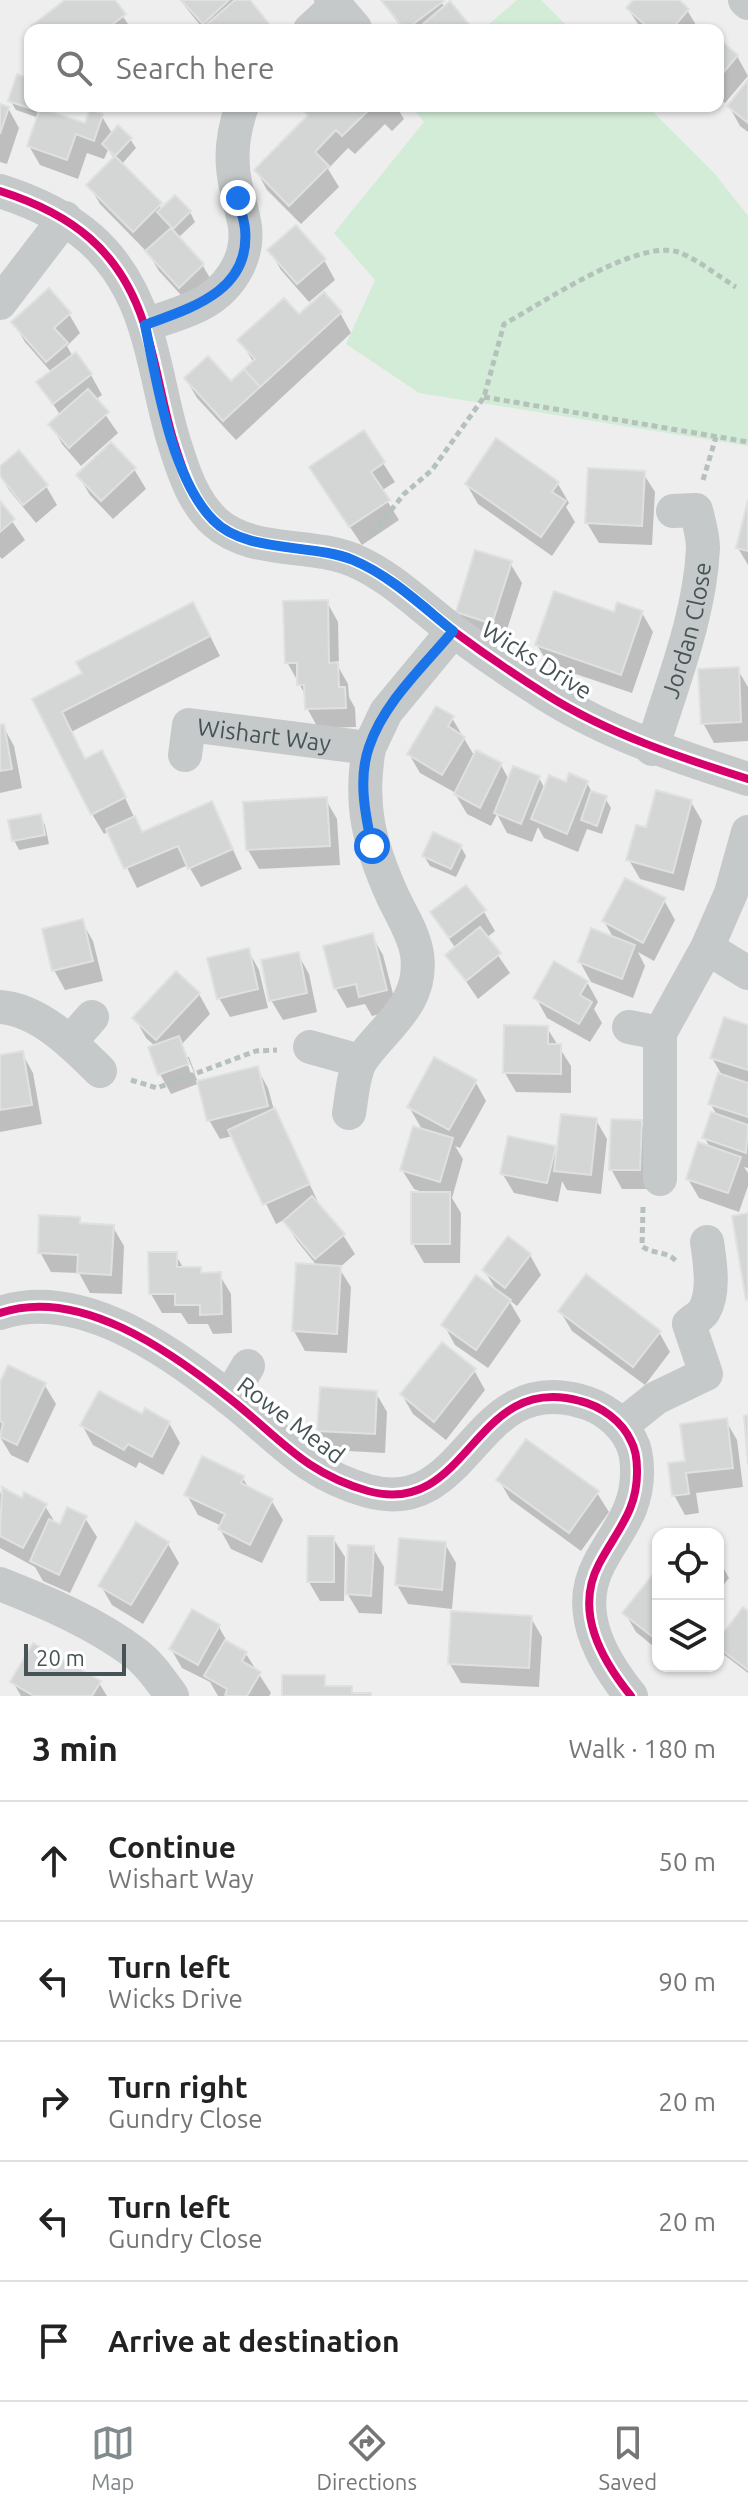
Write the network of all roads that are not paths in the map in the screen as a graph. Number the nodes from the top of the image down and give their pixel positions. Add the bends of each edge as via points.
1 (341, 11) edge
2 (320, 24) edge
3 (241, 112) edge
4 (0, 191) edge
5 (65, 218) junction
6 (0, 303) edge
7 (145, 325) junction
8 (691, 502) road end
9 (453, 631) junction
10 (369, 748) junction
11 (652, 749) junction
12 (185, 755) dead end
13 (748, 779) edge
14 (748, 832) edge
15 (707, 948) junction
16 (748, 973) edge
17 (0, 1007) edge
18 (310, 1047) road end
19 (360, 1061) junction
20 (100, 1071) road end
21 (349, 1113) dead end
22 (660, 1179) dead end
23 (707, 1242) dead end
24 (0, 1313) edge
25 (248, 1366) dead end
26 (229, 1398) junction
27 (621, 1426) junction
28 (0, 1584) edge
29 (172, 1696) edge
30 (631, 1696) edge

1 - 2 street
3 - 7 street via 233,168 245,248 237,269 225,288 198,306
4 - 5 street, Wicks Drive
5 - 6 street
5 - 7 street, Wicks Drive via 110,257 129,285
7 - 9 street, Wicks Drive via 187,484 214,521 237,536 351,559 387,578
8 - 11 street, Jordan Close via 703,544 699,585
9 - 10 street via 386,712
9 - 11 street, Wicks Drive via 550,697
10 - 12 street, Wishart Way via 189,725
10 - 19 street via 364,810 372,846 417,953 408,1004
11 - 13 street, Wicks Drive
14 - 15 street via 731,893
15 - 16 street
15 - 22 street via 650,1039
17 - 20 street via 81,1029
18 - 19 street
19 - 21 street
23 - 27 street via 708,1292 703,1312 689,1324 706,1374 656,1398
24 - 26 street, Rowe Mead via 70,1308 93,1316 155,1345
25 - 26 street, Rowe Mead
26 - 27 street, Rowe Mead via 318,1472 374,1493 423,1489 440,1480 505,1410 546,1395 589,1403
27 - 30 street via 636,1456 635,1496 621,1532 599,1564 589,1598 599,1649
28 - 29 street via 136,1654

